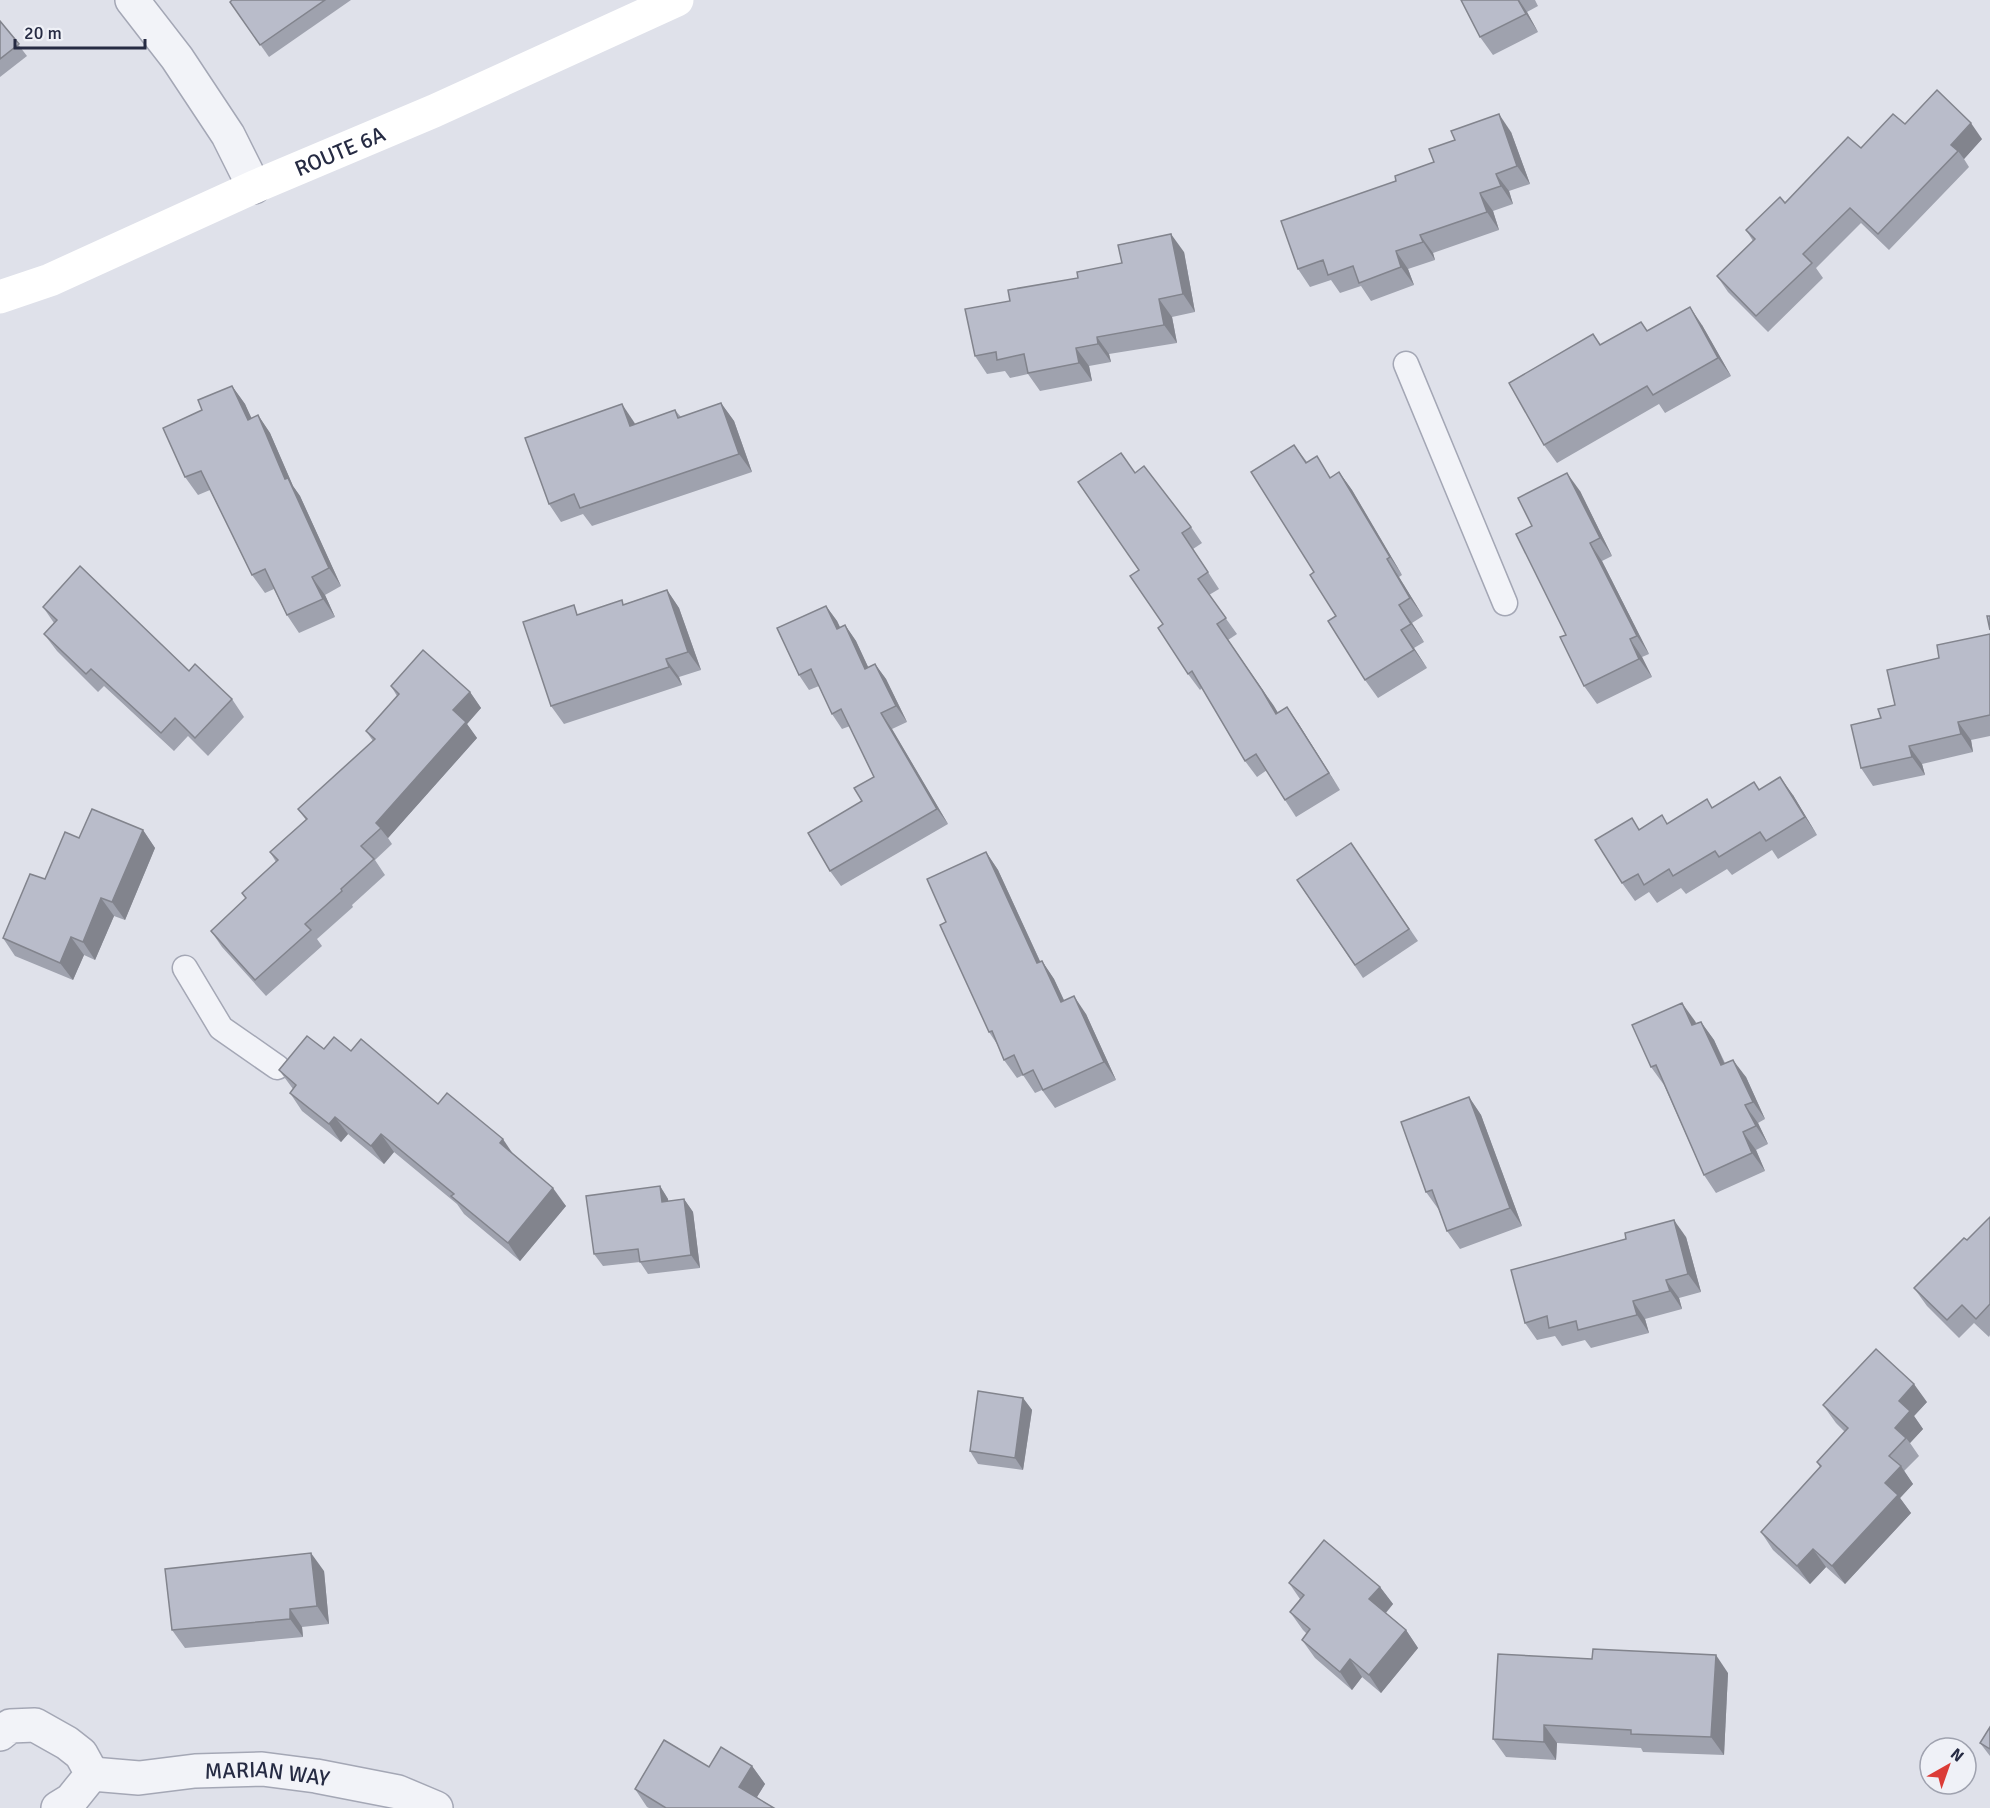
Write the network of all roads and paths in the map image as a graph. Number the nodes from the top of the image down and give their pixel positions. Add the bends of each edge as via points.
1 (132, 0) edge
2 (677, 0) edge
3 (254, 187) junction
4 (0, 297) edge
5 (1406, 364) dead end
6 (1505, 603) dead end
7 (185, 968) dead end
8 (277, 1067) dead end
9 (0, 1734) edge
10 (92, 1774) junction
11 (58, 1808) edge
12 (436, 1808) edge

1 - 3 street via 177,58 228,135
2 - 3 main road, ROUTE 6A via 434,111
3 - 4 main road, ROUTE 6A via 50,280
5 - 6 lane
7 - 8 lane via 221,1028
9 - 10 street via 10,1726 35,1725 81,1754
10 - 11 street via 71,1800
10 - 12 street, MARIAN WAY via 139,1778 262,1769 398,1792

